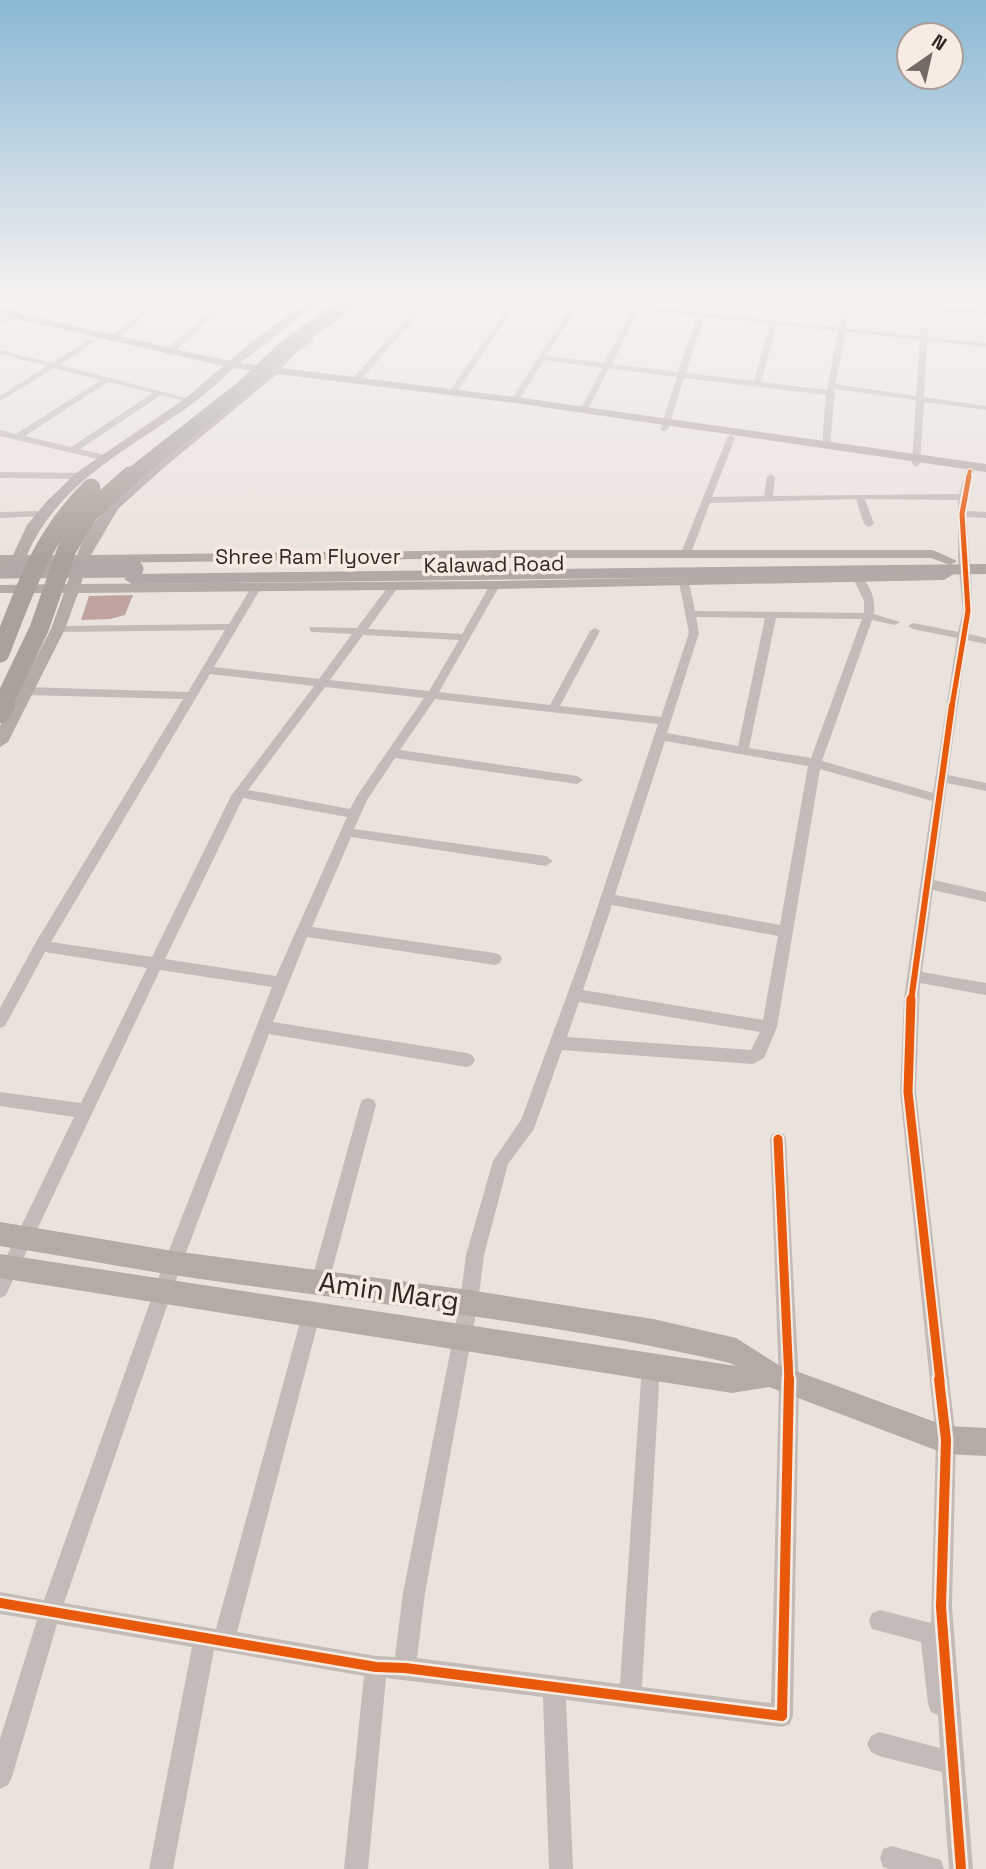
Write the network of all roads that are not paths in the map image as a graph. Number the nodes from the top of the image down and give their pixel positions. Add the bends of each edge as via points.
1 (21, 386) edge
2 (96, 386) edge
3 (136, 386) edge
4 (207, 386) edge
5 (223, 386) edge
6 (245, 386) edge
7 (257, 386) edge
8 (366, 386) edge
9 (397, 386) edge
10 (457, 386) edge
11 (524, 386) edge
12 (598, 386) edge
13 (677, 386) edge
14 (784, 386) edge
15 (832, 386) edge
16 (921, 386) edge
17 (831, 390) junction
18 (160, 392) junction
19 (452, 393) junction
20 (920, 398) junction
21 (0, 399) edge
22 (190, 400) junction
23 (515, 400) junction
24 (986, 408) edge
25 (584, 410) junction
26 (665, 425) junction
27 (0, 433) edge
28 (18, 437) junction
29 (731, 439) junction
30 (825, 444) junction
31 (73, 450) junction
32 (106, 458) junction
33 (915, 461) junction
34 (986, 468) edge
35 (971, 471) junction
36 (986, 473) edge
37 (0, 475) edge
38 (80, 476) junction
39 (771, 477) dead end
40 (860, 496) junction
41 (963, 497) junction
42 (768, 498) junction
43 (708, 500) junction
44 (43, 514) junction
45 (962, 514) junction
46 (0, 515) edge
47 (986, 515) edge
48 (869, 524) dead end
49 (686, 553) junction
50 (83, 558) junction
51 (0, 559) edge
52 (18, 559) junction
53 (986, 559) edge
54 (930, 565) junction
55 (958, 565) junction
56 (986, 569) edge
57 (0, 570) edge
58 (858, 578) junction
59 (684, 582) junction
60 (495, 585) junction
61 (394, 586) junction
62 (75, 587) junction
63 (256, 588) junction
64 (1, 589) edge
65 (691, 614) junction
66 (771, 616) junction
67 (868, 616) junction
68 (895, 622) dead end
69 (913, 626) dead end
70 (231, 627) junction
71 (58, 629) junction
72 (314, 629) dead end
73 (359, 630) junction
74 (595, 631) dead end
75 (465, 637) junction
76 (963, 638) junction
77 (986, 641) edge
78 (0, 653) edge
79 (206, 670) junction
80 (321, 681) junction
81 (25, 691) junction
82 (432, 695) junction
83 (190, 696) junction
84 (553, 709) junction
85 (0, 711) edge
86 (664, 721) junction
87 (659, 736) junction
88 (0, 742) edge
89 (743, 750) junction
90 (392, 753) junction
91 (815, 763) junction
92 (942, 778) junction
93 (577, 780) dead end
94 (986, 786) edge
95 (240, 793) junction
96 (939, 799) junction
97 (354, 814) junction
98 (346, 832) junction
99 (546, 861) dead end
100 (927, 884) junction
101 (986, 897) edge
102 (607, 899) junction
103 (303, 931) junction
104 (786, 932) junction
105 (41, 946) junction
106 (495, 959) dead end
107 (157, 964) junction
108 (914, 976) junction
109 (281, 983) junction
110 (986, 989) edge
111 (575, 995) junction
112 (0, 1022) edge
113 (264, 1027) junction
114 (769, 1027) junction
115 (558, 1043) junction
116 (467, 1060) dead end
117 (0, 1100) edge
118 (368, 1105) dead end
119 (84, 1111) junction
120 (778, 1139) dead end
121 (12, 1235) edge
122 (173, 1263) junction
123 (3, 1274) edge
124 (320, 1282) junction
125 (164, 1291) junction
126 (469, 1302) junction
127 (310, 1315) junction
128 (463, 1337) junction
129 (651, 1366) junction
130 (779, 1378) junction
131 (946, 1440) junction
132 (986, 1442) edge
133 (0, 1603) edge
134 (50, 1612) junction
135 (880, 1621) dead end
136 (937, 1635) junction
137 (214, 1640) junction
138 (376, 1667) junction
139 (405, 1668) junction
140 (554, 1687) junction
141 (630, 1696) junction
142 (879, 1744) dead end
143 (948, 1762) junction
144 (0, 1777) edge
145 (952, 1810) junction
146 (892, 1858) dead end
147 (161, 1869) edge
148 (356, 1869) edge
149 (561, 1869) edge
150 (932, 1869) edge
151 (952, 1869) edge
152 (961, 1869) edge

1 - 21 street
2 - 28 street
3 - 18 street
4 - 22 street
5 - 78 highway, bridge via 121,463 66,513 36,561
6 - 85 highway, bridge via 89,513 67,549 39,629
7 - 50 street via 113,507
8 - 26 street
9 - 19 street
10 - 19 street
11 - 23 street
12 - 25 street
13 - 26 street
14 - 17 street
15 - 17 street
16 - 20 street
17 - 20 street
17 - 30 street
18 - 22 street
18 - 31 street
19 - 23 street
20 - 24 street
20 - 33 street
22 - 32 street
23 - 25 street
25 - 26 street
26 - 29 street
26 - 30 street
27 - 28 street
28 - 31 street
29 - 33 street
29 - 43 street
30 - 33 street
31 - 32 street
32 - 38 street
33 - 34 street
33 - 35 street
35 - 36 street
35 - 41 street
37 - 38 street
38 - 44 street
39 - 42 street
40 - 41 street
40 - 42 street
40 - 48 street
41 - 45 street
42 - 43 street
43 - 49 street
44 - 46 street
44 - 52 street
45 - 47 street
45 - 55 street
49 - 50 street, Kalawad Road
49 - 55 street, Kalawad Road via 933,554
50 - 52 street, Kalawad Road
50 - 62 street
51 - 52 street, Kalawad Road
52 - 64 street
53 - 55 main road, Kalawad Road
54 - 55 main road, Shree Ram Flyover
54 - 57 main road, Shree Ram Flyover, bridge
54 - 64 main road, Shree Ram Flyover, bridge
55 - 56 main road, Kalawad Road
55 - 58 street, Kalawad Road via 944,576
55 - 76 street via 968,611
58 - 59 street, Kalawad Road
58 - 67 street via 870,602
59 - 60 street, Kalawad Road
59 - 65 street
60 - 61 street, Kalawad Road
60 - 75 street
61 - 63 street, Kalawad Road
61 - 73 street
62 - 63 street, Kalawad Road
62 - 64 street, Kalawad Road
62 - 71 street
63 - 70 street
65 - 66 street
65 - 86 street via 694,633
66 - 67 street
66 - 89 street
67 - 68 street
67 - 91 street
69 - 76 street
70 - 71 street
70 - 79 street
71 - 81 street
72 - 73 street
73 - 75 street
73 - 80 street
74 - 84 street
75 - 82 street
76 - 77 street
76 - 92 street
79 - 80 street
79 - 83 street
80 - 82 street
80 - 95 street
81 - 83 street
81 - 88 street
82 - 84 street
82 - 90 street
83 - 105 street
84 - 86 street
86 - 87 street
87 - 89 street
87 - 102 street
89 - 91 street
90 - 93 street
90 - 97 street
91 - 96 street
91 - 104 street
92 - 94 street
92 - 96 street
95 - 97 street
95 - 107 street
96 - 100 street
97 - 98 street
98 - 99 street
98 - 103 street
100 - 101 street
100 - 108 street
102 - 104 street
102 - 111 street
103 - 106 street
103 - 109 street
104 - 114 street
105 - 107 street
105 - 112 street
107 - 109 street
107 - 119 street
108 - 110 street
108 - 131 street via 908,1092
109 - 113 street
111 - 114 street
111 - 115 street
113 - 116 street
113 - 122 street
114 - 115 street via 753,1057
115 - 126 street via 528,1124 501,1161 475,1255
117 - 119 street
118 - 124 street
119 - 121 street
120 - 130 street
121 - 122 street, Amin Marg
121 - 123 street
122 - 124 street, Amin Marg
122 - 125 street
123 - 125 street, Amin Marg
124 - 126 street, Amin Marg
125 - 127 street, Amin Marg
125 - 134 street
126 - 128 street
126 - 130 street, Amin Marg via 653,1332 736,1351
127 - 128 street, Amin Marg
127 - 137 street
128 - 129 street, Amin Marg
128 - 139 street via 414,1593
129 - 130 street, Amin Marg via 732,1380
129 - 141 street
130 - 131 street, Amin Marg
130 - 141 street via 782,1716
131 - 132 street, Amin Marg
131 - 136 street
133 - 134 street
134 - 137 street
134 - 144 street
135 - 136 street
136 - 143 street
137 - 138 street
137 - 147 street
138 - 139 street
138 - 148 street
139 - 140 street
140 - 141 street
140 - 149 street
142 - 143 street
143 - 145 street
145 - 151 street
145 - 152 street
146 - 150 street

